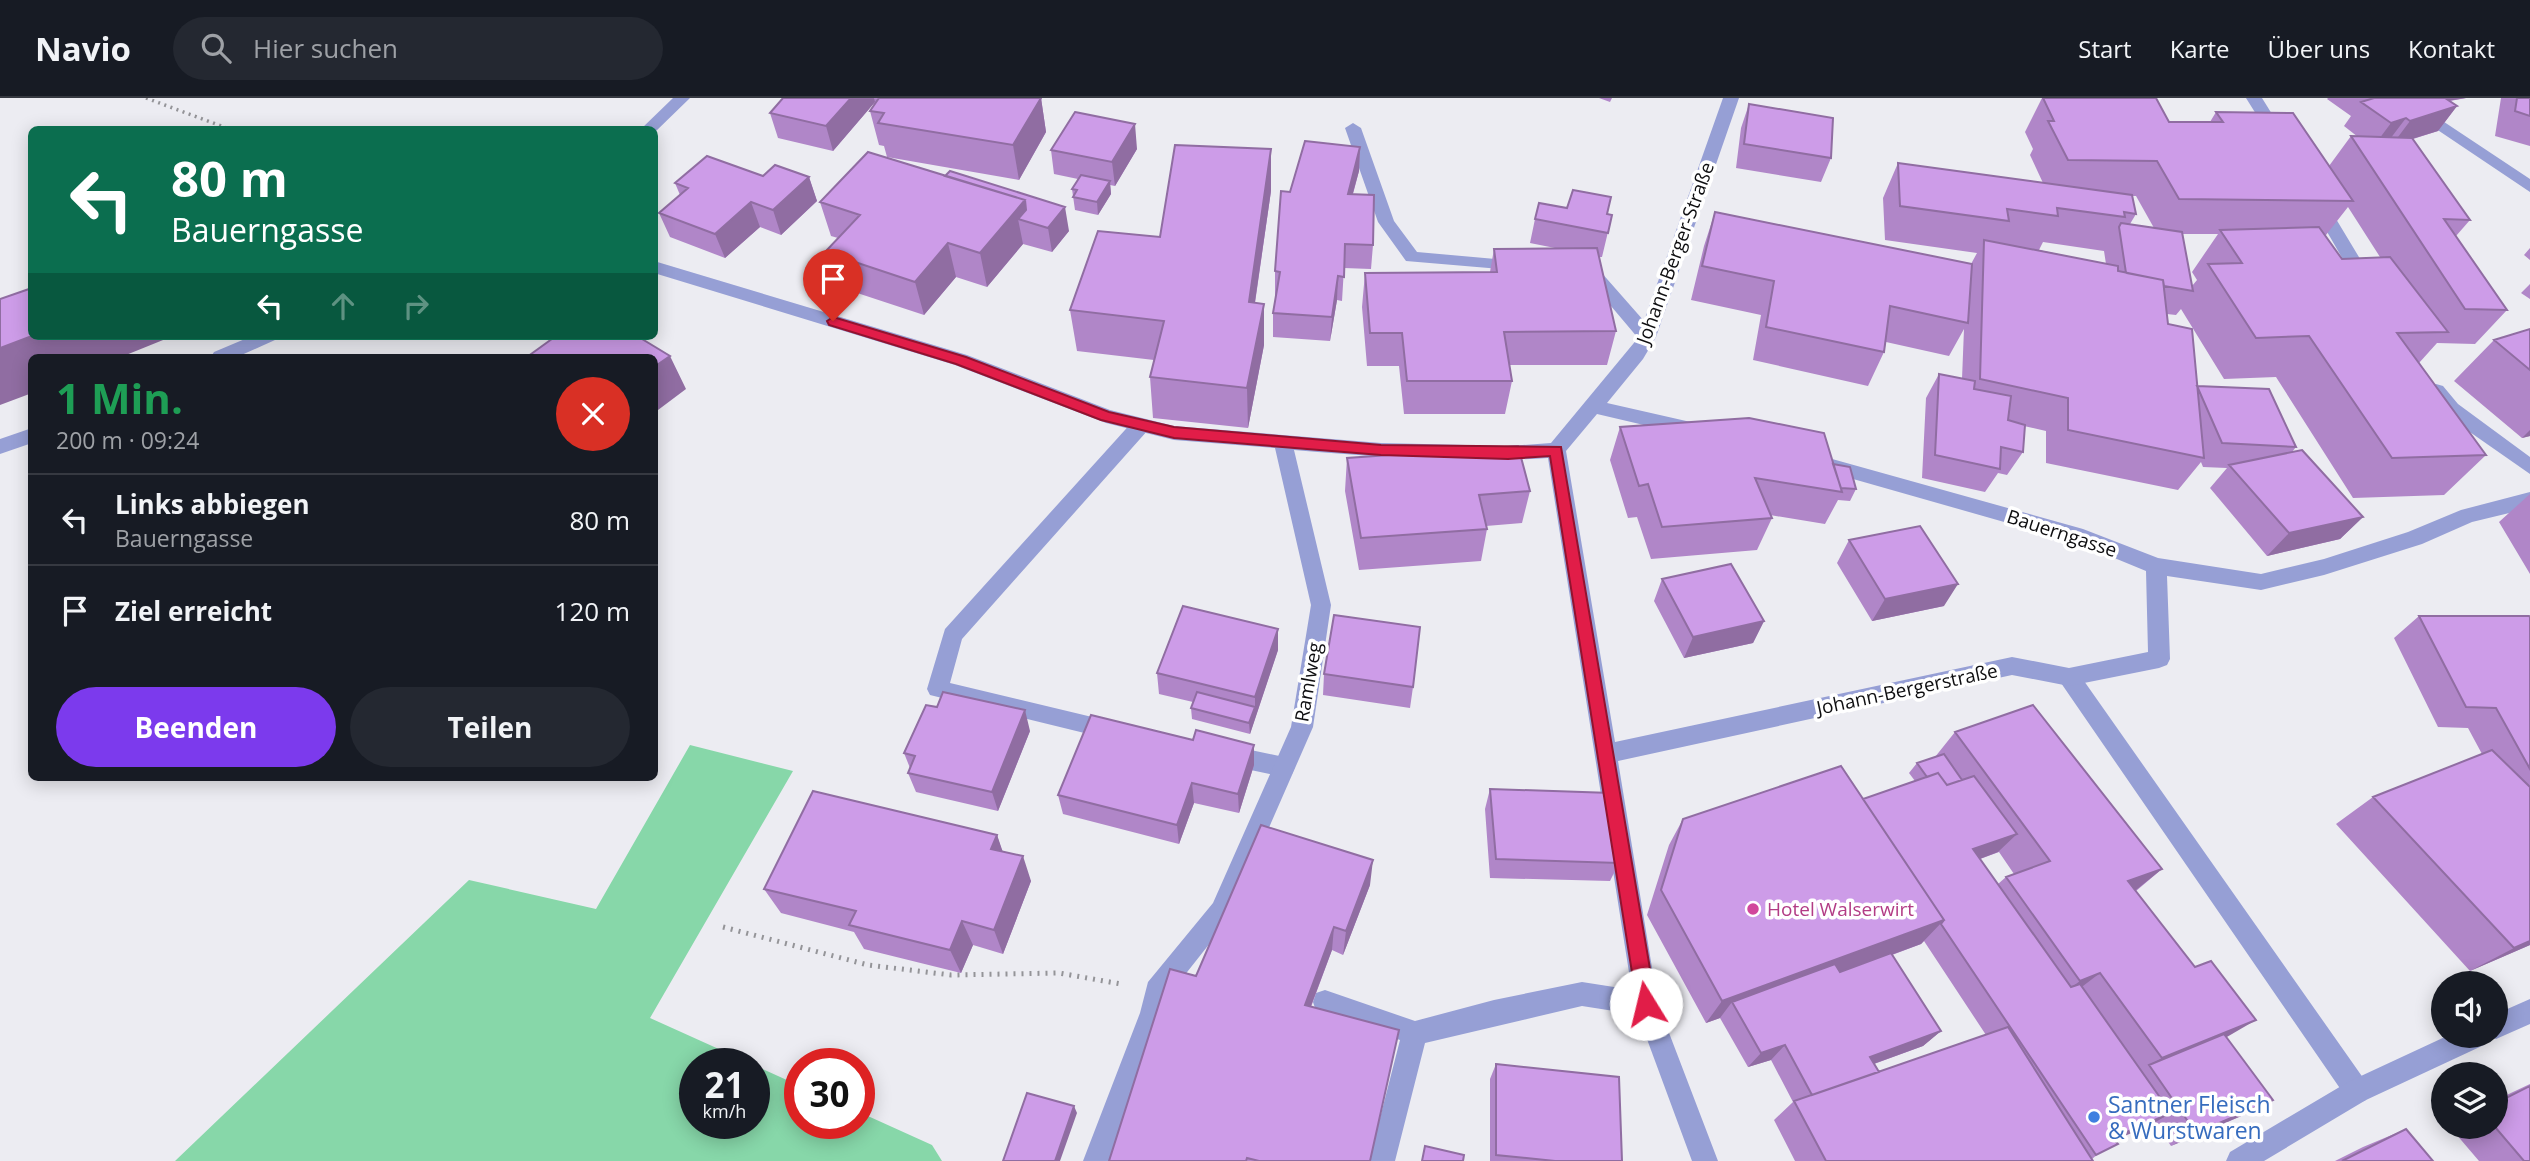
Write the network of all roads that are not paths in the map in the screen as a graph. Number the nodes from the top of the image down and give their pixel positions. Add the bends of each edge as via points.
1 (681, 98) edge
2 (1731, 98) edge
3 (2254, 98) edge
4 (2398, 98) edge
5 (652, 126) edge
6 (1353, 128) dead end
7 (2288, 154) edge
8 (2309, 187) edge
9 (2530, 187) edge
10 (658, 268) edge
11 (1542, 270) edge
12 (1568, 272) edge
13 (2374, 295) edge
14 (1647, 337) junction
15 (260, 340) edge
16 (227, 354) edge
17 (2428, 380) edge
18 (1592, 406) junction
19 (1141, 425) junction
20 (1714, 435) edge
21 (28, 436) edge
22 (1283, 442) junction
23 (0, 447) edge
24 (1556, 450) junction
25 (1807, 460) edge
26 (2530, 467) edge
27 (2530, 500) edge
28 (2156, 566) junction
29 (2069, 677) junction
30 (1138, 736) edge
31 (1205, 750) edge
32 (1606, 754) junction
33 (1284, 767) junction
34 (1325, 1002) dead end
35 (1646, 1004) junction
36 (2530, 1011) edge
37 (2508, 1021) edge
38 (1415, 1033) junction
39 (2449, 1048) edge
40 (2357, 1091) junction
41 (1096, 1161) edge
42 (1382, 1161) edge
43 (1705, 1161) edge
44 (2239, 1161) edge

1 - 5 street
2 - 14 street, Johann-Berger-Straße
3 - 7 street
4 - 9 street
6 - 11 street via 1386,222 1412,257
8 - 13 street
10 - 19 street via 961,360
12 - 14 street via 1594,275
14 - 18 street, Johann-Berger-Straße
15 - 16 street
17 - 26 street via 2451,409
18 - 20 street
18 - 24 street, Johann-Berger-Straße
19 - 22 street via 1174,433
19 - 30 street via 953,635 938,690
21 - 23 street
22 - 24 street via 1381,450
22 - 33 street, Ramlweg via 1321,605 1302,727
24 - 32 street
25 - 28 street, Bauerngasse via 2083,537
27 - 28 street, Bauerngasse via 2468,515 2415,538 2324,567 2261,582
28 - 29 street, Johann-Bergerstraße via 2159,659
29 - 32 street, Johann-Bergerstraße via 2012,666
29 - 40 street
31 - 33 street
32 - 35 street
33 - 41 street, Ramlweg via 1221,911 1157,990 1153,1013
34 - 38 street
35 - 38 street via 1582,994
35 - 43 street
36 - 37 street
38 - 42 street
39 - 40 street
40 - 44 street

